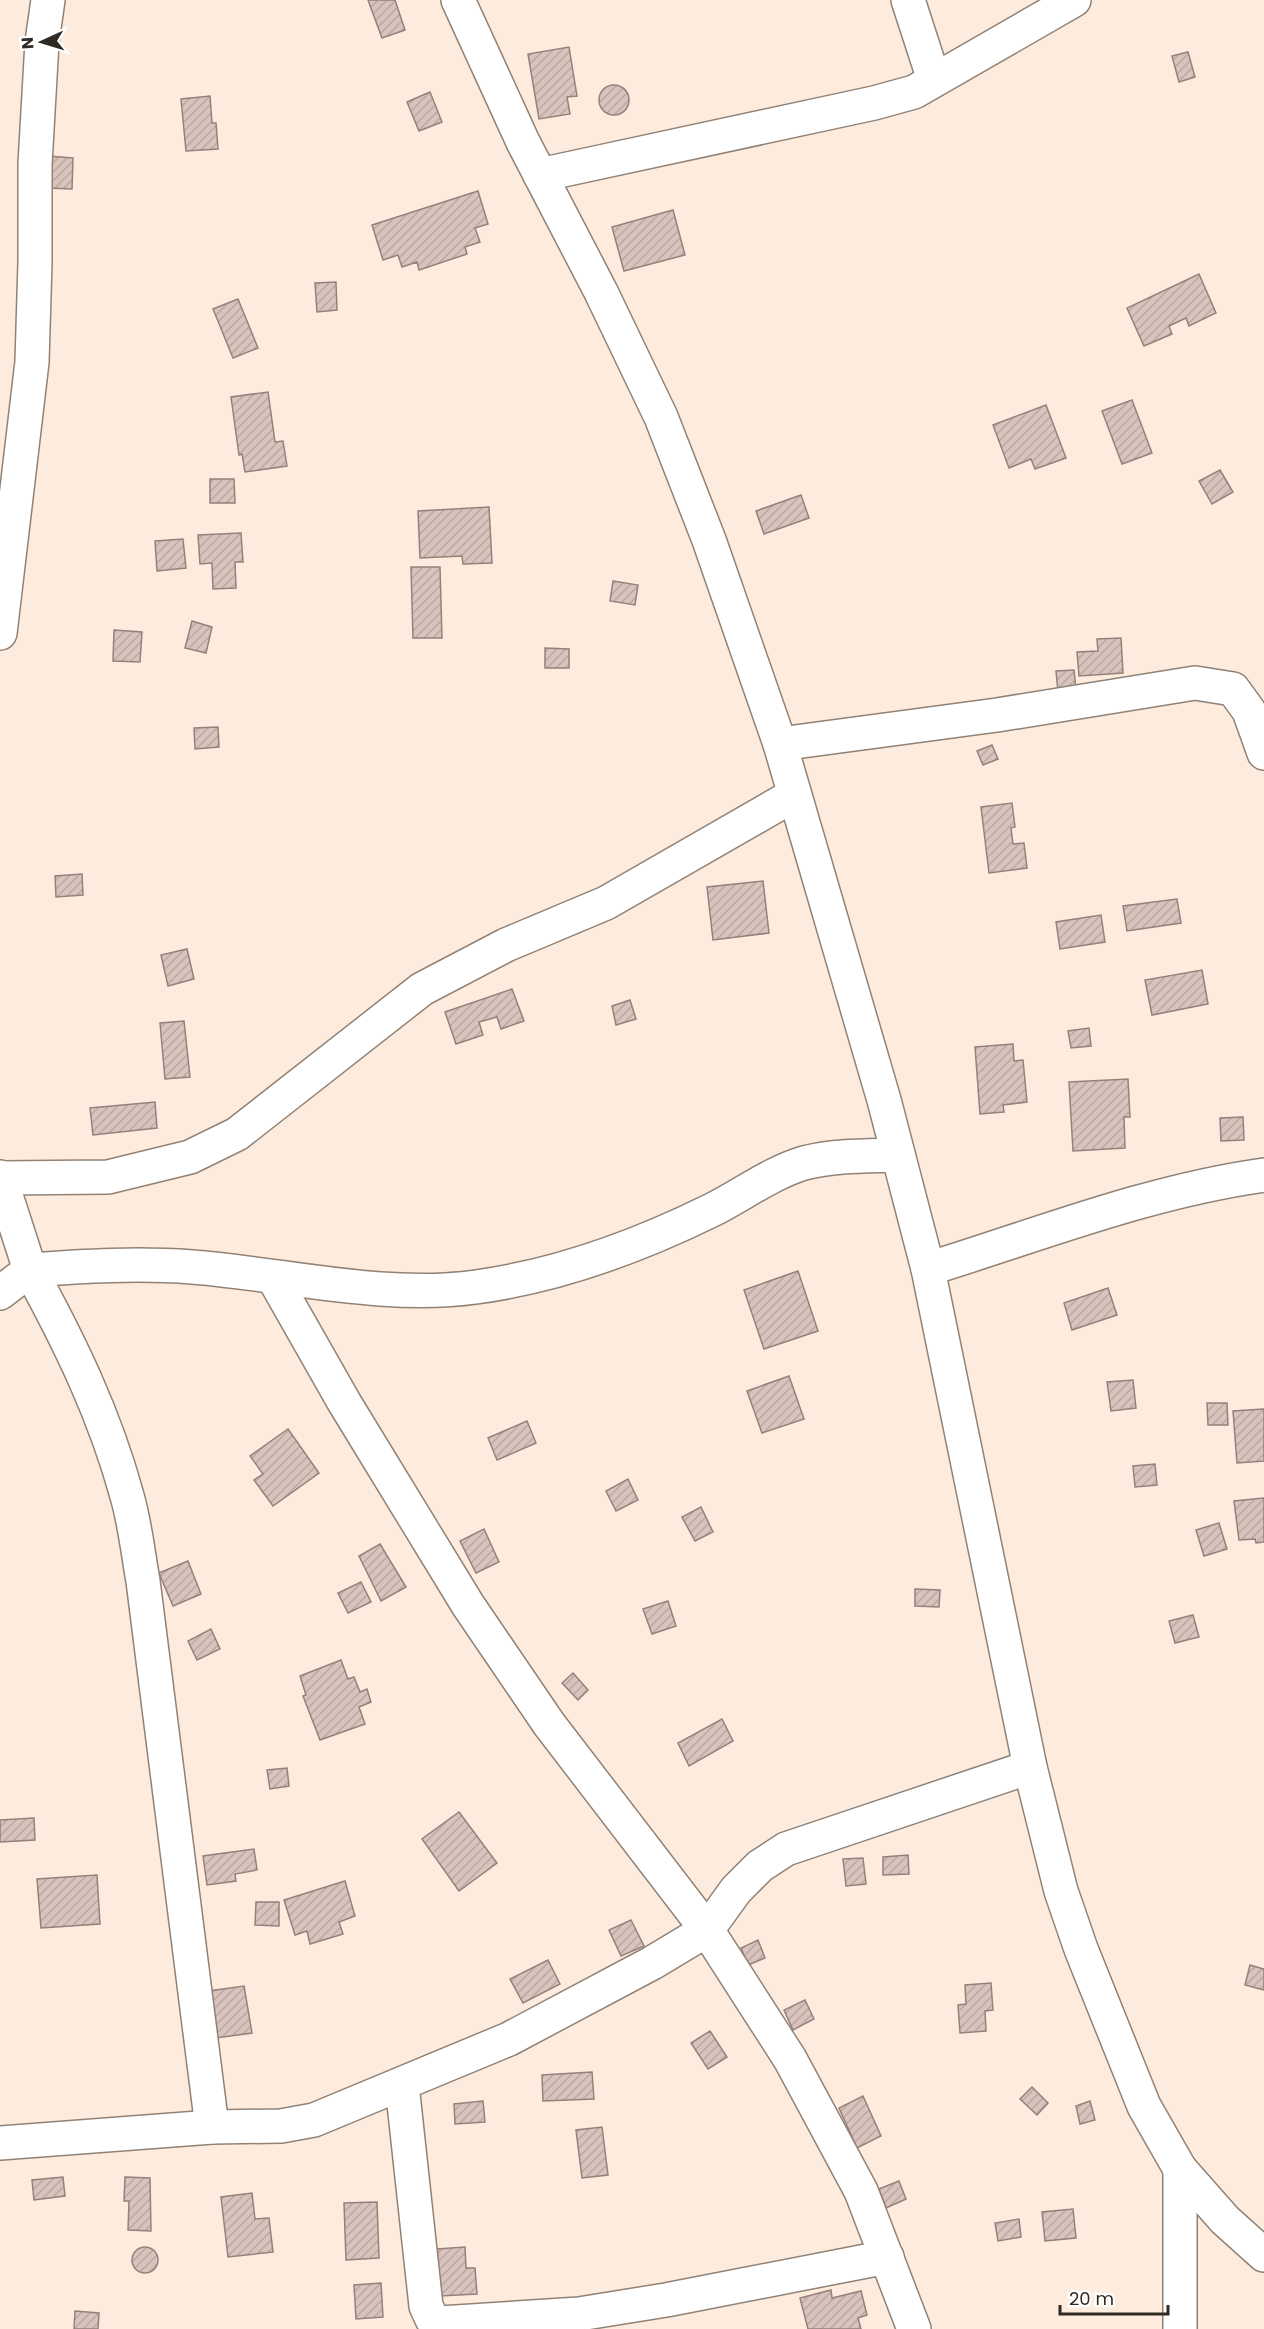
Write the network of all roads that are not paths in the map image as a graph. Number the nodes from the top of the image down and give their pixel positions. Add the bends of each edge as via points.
1 (48, 0) edge
2 (458, 0) edge
3 (908, 0) edge
4 (1074, 0) edge
5 (934, 80) junction
6 (540, 175) junction
7 (0, 633) edge
8 (780, 744) junction
9 (1264, 753) edge
10 (794, 795) junction
11 (898, 1155) junction
12 (1264, 1175) edge
13 (0, 1178) edge
14 (927, 1269) junction
15 (30, 1270) junction
16 (273, 1277) junction
17 (0, 1293) edge
18 (1030, 1767) junction
19 (707, 1930) junction
20 (402, 2085) junction
21 (212, 2127) junction
22 (0, 2143) edge
23 (1180, 2169) junction
24 (1264, 2255) edge
25 (887, 2257) junction
26 (915, 2329) edge
27 (1180, 2329) edge

1 - 7 street via 34,164 32,362
2 - 6 street
3 - 5 street
4 - 5 street
5 - 6 street via 914,92 874,103
6 - 8 street via 661,417 709,540
8 - 9 street via 997,715 1195,682 1233,689 1249,711
8 - 10 street
10 - 11 street
10 - 13 street via 606,903 506,945 422,989 237,1134 190,1157 108,1177
11 - 14 street
11 - 16 street via 832,1157 802,1164 711,1211 623,1248 543,1273 475,1287 390,1289
12 - 14 street via 1227,1180 1144,1202
13 - 15 street
14 - 18 street
15 - 16 street via 121,1264 192,1267
15 - 17 street
15 - 21 street via 72,1347 102,1416 128,1498 143,1581
16 - 19 street via 468,1605 549,1724
18 - 19 street via 786,1849 760,1866 736,1890
18 - 23 street via 1061,1891 1085,1960 1144,2106
19 - 20 street via 509,2038
19 - 25 street via 825,2121 861,2191
20 - 21 street via 314,2120 281,2126
20 - 25 street via 426,2306 432,2319 440,2324 579,2314
21 - 22 street
23 - 24 street via 1225,2220
23 - 27 street
25 - 26 street

